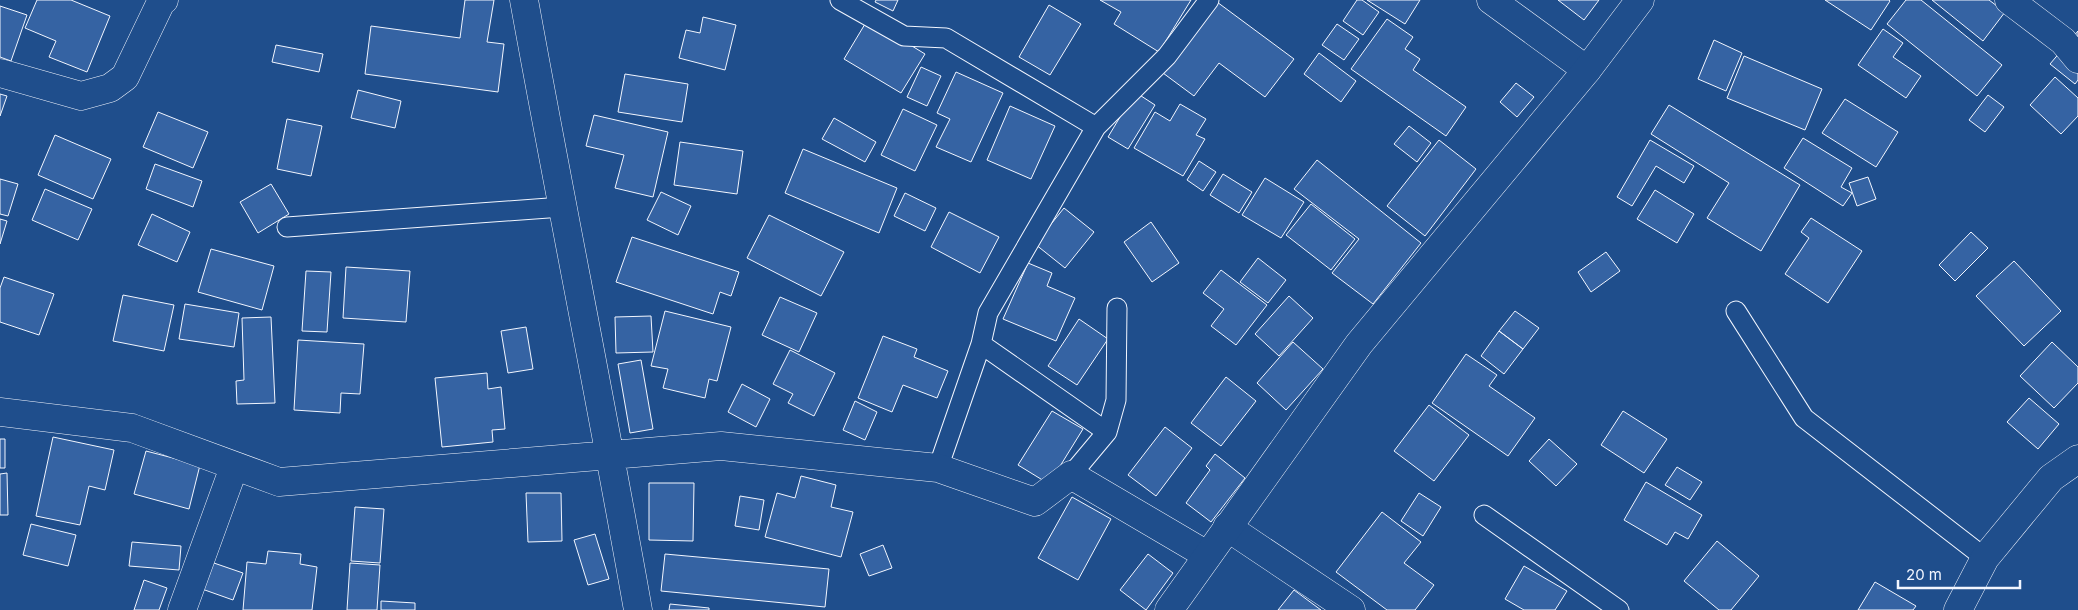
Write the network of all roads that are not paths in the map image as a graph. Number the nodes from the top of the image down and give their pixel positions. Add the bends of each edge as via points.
1 (164, 0) edge
2 (524, 0) edge
3 (840, 0) edge
4 (1208, 0) edge
5 (1491, 0) edge
6 (1640, 0) edge
7 (2008, 0) edge
8 (2078, 59) edge
9 (1587, 70) junction
10 (0, 73) edge
11 (1096, 127) junction
12 (562, 207) junction
13 (287, 227) dead end
14 (1117, 308) dead end
15 (1736, 311) dead end
16 (981, 344) junction
17 (0, 412) edge
18 (1106, 432) junction
19 (611, 454) junction
20 (2078, 458) edge
21 (234, 467) junction
22 (938, 468) junction
23 (1071, 475) junction
24 (1484, 515) dead end
25 (1227, 527) junction
26 (1207, 555) junction
27 (1985, 558) junction
28 (182, 610) edge
29 (638, 610) edge
30 (1169, 610) edge
31 (1351, 610) edge
32 (1619, 610) edge
33 (1958, 610) edge

1 - 10 street via 125,77 110,88 81,96
2 - 12 street
3 - 11 lane via 904,36 946,38
4 - 11 lane via 1167,56
5 - 9 street
6 - 9 street
7 - 8 street via 2063,42
9 - 25 street via 1359,344
11 - 16 lane via 988,313
12 - 13 lane
12 - 19 street
14 - 18 lane via 1116,400
15 - 27 lane via 1804,418
16 - 18 lane
16 - 22 lane
17 - 21 street via 132,428
18 - 23 lane
19 - 21 street via 279,482
19 - 22 street via 721,446
19 - 29 street
20 - 27 street via 2051,478
21 - 28 street
22 - 23 street via 1035,502
23 - 26 street
24 - 32 lane
25 - 26 street
25 - 31 street
26 - 30 street
27 - 33 street

